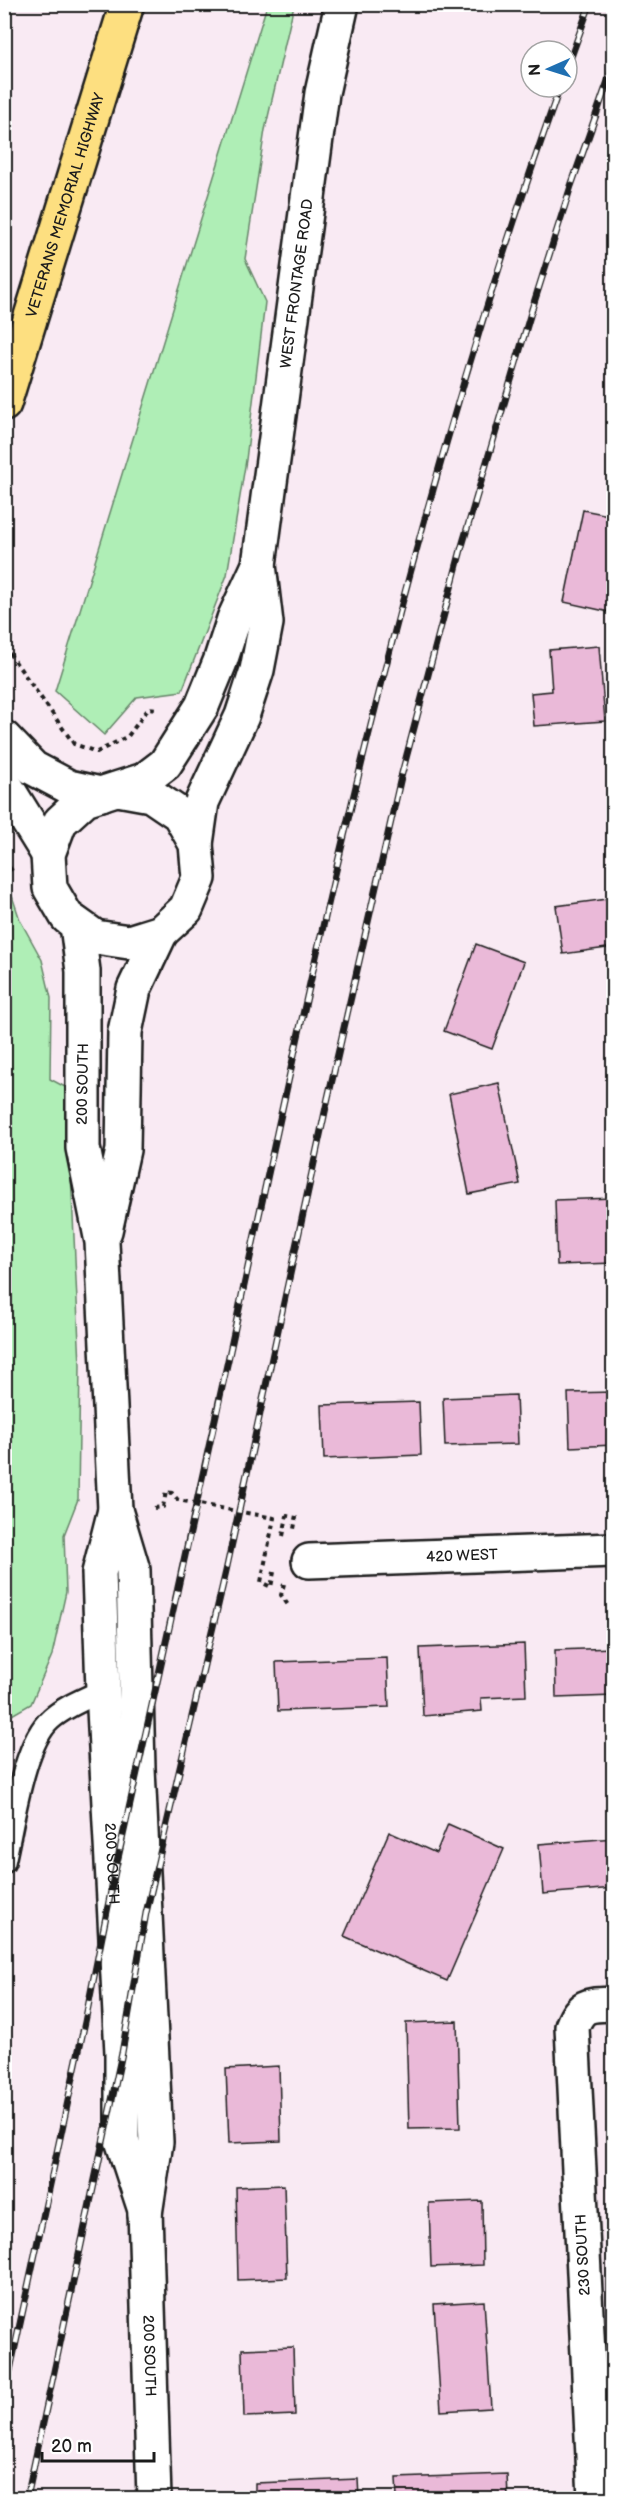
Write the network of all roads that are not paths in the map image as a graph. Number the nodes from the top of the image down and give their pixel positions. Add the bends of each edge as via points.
1 (127, 4) edge
2 (342, 4) edge
3 (4, 404) edge
4 (259, 565) junction
5 (4, 738) edge
6 (4, 783) edge
7 (109, 792) junction
8 (196, 844) junction
9 (48, 854) junction
10 (77, 925) junction
11 (161, 933) junction
12 (102, 1242) junction
13 (115, 1510) junction
14 (614, 1550) edge
15 (309, 1561) dead end
16 (104, 1690) junction
17 (4, 1862) edge
18 (614, 2004) edge
19 (145, 2212) junction
20 (154, 2499) edge
21 (596, 2499) edge

1 - 3 highway, VETERANS MEMORIAL HIGHWAY
2 - 4 street, WEST FRONTAGE ROAD via 322,93
4 - 7 street, WEST FRONTAGE ROAD via 211,684 165,764 144,780
4 - 8 street, WEST FRONTAGE ROAD via 266,623 257,670 242,716 202,802
5 - 7 street via 33,768 69,788
6 - 9 street
7 - 8 street via 151,795 179,814
7 - 9 street via 86,799 60,822
8 - 11 street via 199,878 186,909
9 - 10 street via 50,888 67,917
10 - 11 street via 95,937 129,942
10 - 12 street, 200 SOUTH via 83,970 82,1148
11 - 12 street, 200 SOUTH via 134,989 124,1032 123,1150
12 - 13 street, 200 SOUTH
13 - 16 street, 200 SOUTH via 99,1573
13 - 19 street, 200 SOUTH via 133,1570 156,2142
14 - 15 street, 420 WEST
16 - 17 lane via 51,1718 38,1734 30,1752
16 - 19 street, 200 SOUTH via 122,2140
18 - 21 street, 230 SOUTH via 589,2005 577,2013 572,2027
19 - 20 street, 200 SOUTH

